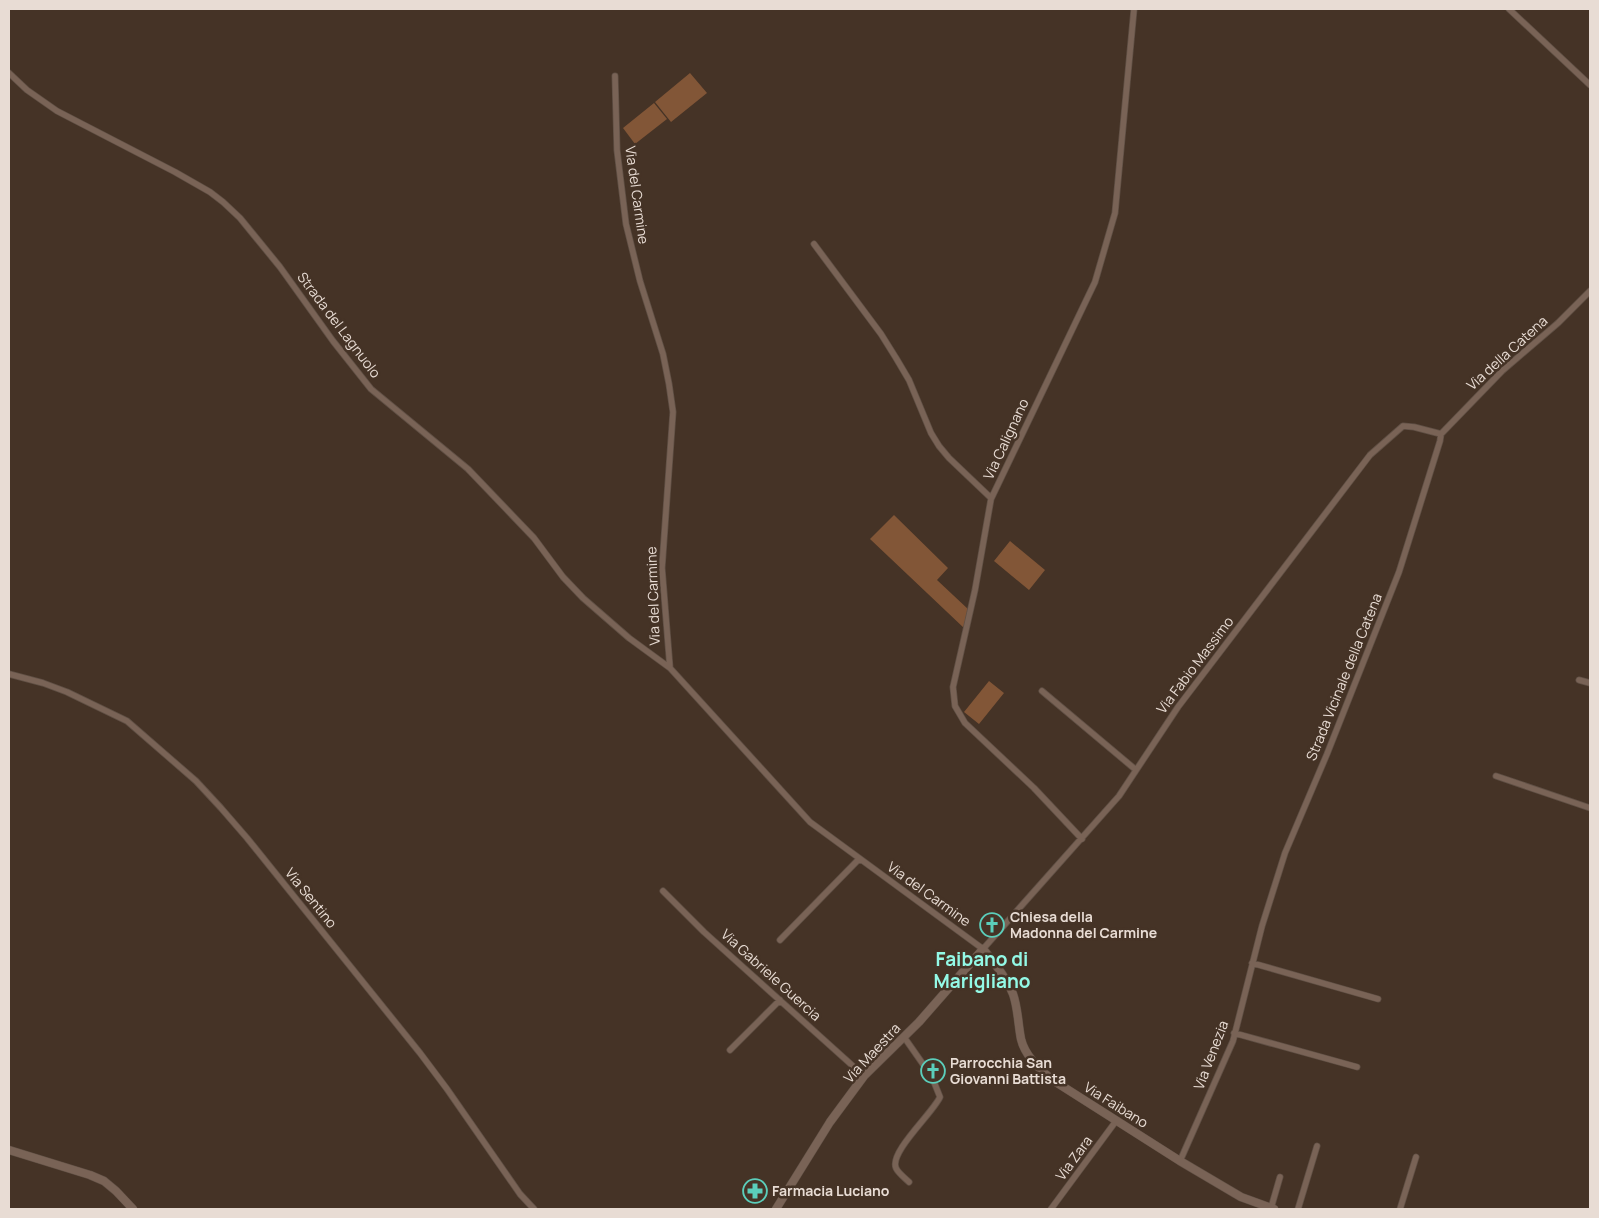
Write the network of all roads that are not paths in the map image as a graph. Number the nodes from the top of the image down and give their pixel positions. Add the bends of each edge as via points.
1 (1134, 9) edge
2 (1509, 9) edge
3 (9, 73) edge
4 (615, 76) dead end
5 (1590, 85) edge
6 (814, 244) dead end
7 (1590, 291) edge
8 (1440, 434) junction
9 (992, 498) junction
10 (670, 668) junction
11 (9, 674) edge
12 (1579, 680) dead end
13 (1590, 683) edge
14 (1042, 691) dead end
15 (1136, 770) junction
16 (1496, 776) dead end
17 (1590, 808) edge
18 (1082, 839) junction
19 (859, 859) junction
20 (663, 892) dead end
21 (1262, 926) joint
22 (780, 940) dead end
23 (983, 948) junction
24 (1252, 963) junction
25 (1378, 999) dead end
26 (780, 1000) junction
27 (1234, 1033) junction
28 (904, 1037) junction
29 (730, 1050) dead end
30 (1357, 1067) dead end
31 (864, 1076) junction
32 (1116, 1121) junction
33 (1317, 1146) dead end
34 (9, 1150) edge
35 (1416, 1157) dead end
36 (1180, 1161) junction
37 (1280, 1177) dead end
38 (909, 1182) dead end
39 (132, 1209) edge
40 (534, 1209) edge
41 (776, 1209) edge
42 (1051, 1209) edge
43 (1272, 1209) edge
44 (1298, 1209) edge
45 (1400, 1209) edge

1 - 9 street, Via Calignano via 1115,213 1106,250 1095,282
2 - 5 street
3 - 10 street, Strada del Lagnuolo via 56,111 175,172 223,202 280,267 371,389 468,469 534,538 583,598
4 - 10 street, Via del Carmine via 617,150 626,224 663,354 672,412 662,568
6 - 9 street via 896,358 939,446
7 - 8 street, Via della Catena
8 - 15 street, Via Fabio Massimo via 1403,426 1370,455 1178,707
8 - 21 street, Strada Vicinale della Catena via 1402,565 1327,754 1293,830
9 - 18 street, Via Calignano via 953,686 955,706 974,733 1034,788
10 - 19 street, Via del Carmine via 810,822
11 - 40 street, Via Sentino via 67,692 127,721 196,781 234,823 420,1053
12 - 13 street
14 - 15 street
15 - 18 street, Via Fabio Massimo via 1119,796
16 - 17 street
18 - 23 street, Via Fabio Massimo
19 - 22 street
19 - 23 street, Via del Carmine
20 - 26 street, Via Gabriele Guercia
21 - 24 street, Via Venezia
23 - 28 street, Via Maestra
23 - 32 street, Via Faibano via 1013,994 1021,1040 1036,1065 1051,1079
24 - 25 street
24 - 27 street, Via Venezia
26 - 29 street
26 - 31 street, Via Gabriele Guercia
27 - 30 street
27 - 36 street, Via Venezia
28 - 31 street, Via Maestra
28 - 38 street via 932,1077 940,1097 897,1155 896,1169
31 - 41 street, Via Maestra via 830,1122
32 - 36 street, Via Faibano
32 - 42 street, Via Zara
33 - 44 street
34 - 39 street via 104,1181
35 - 45 street
36 - 43 street, Via Faibano via 1241,1197
37 - 43 street

